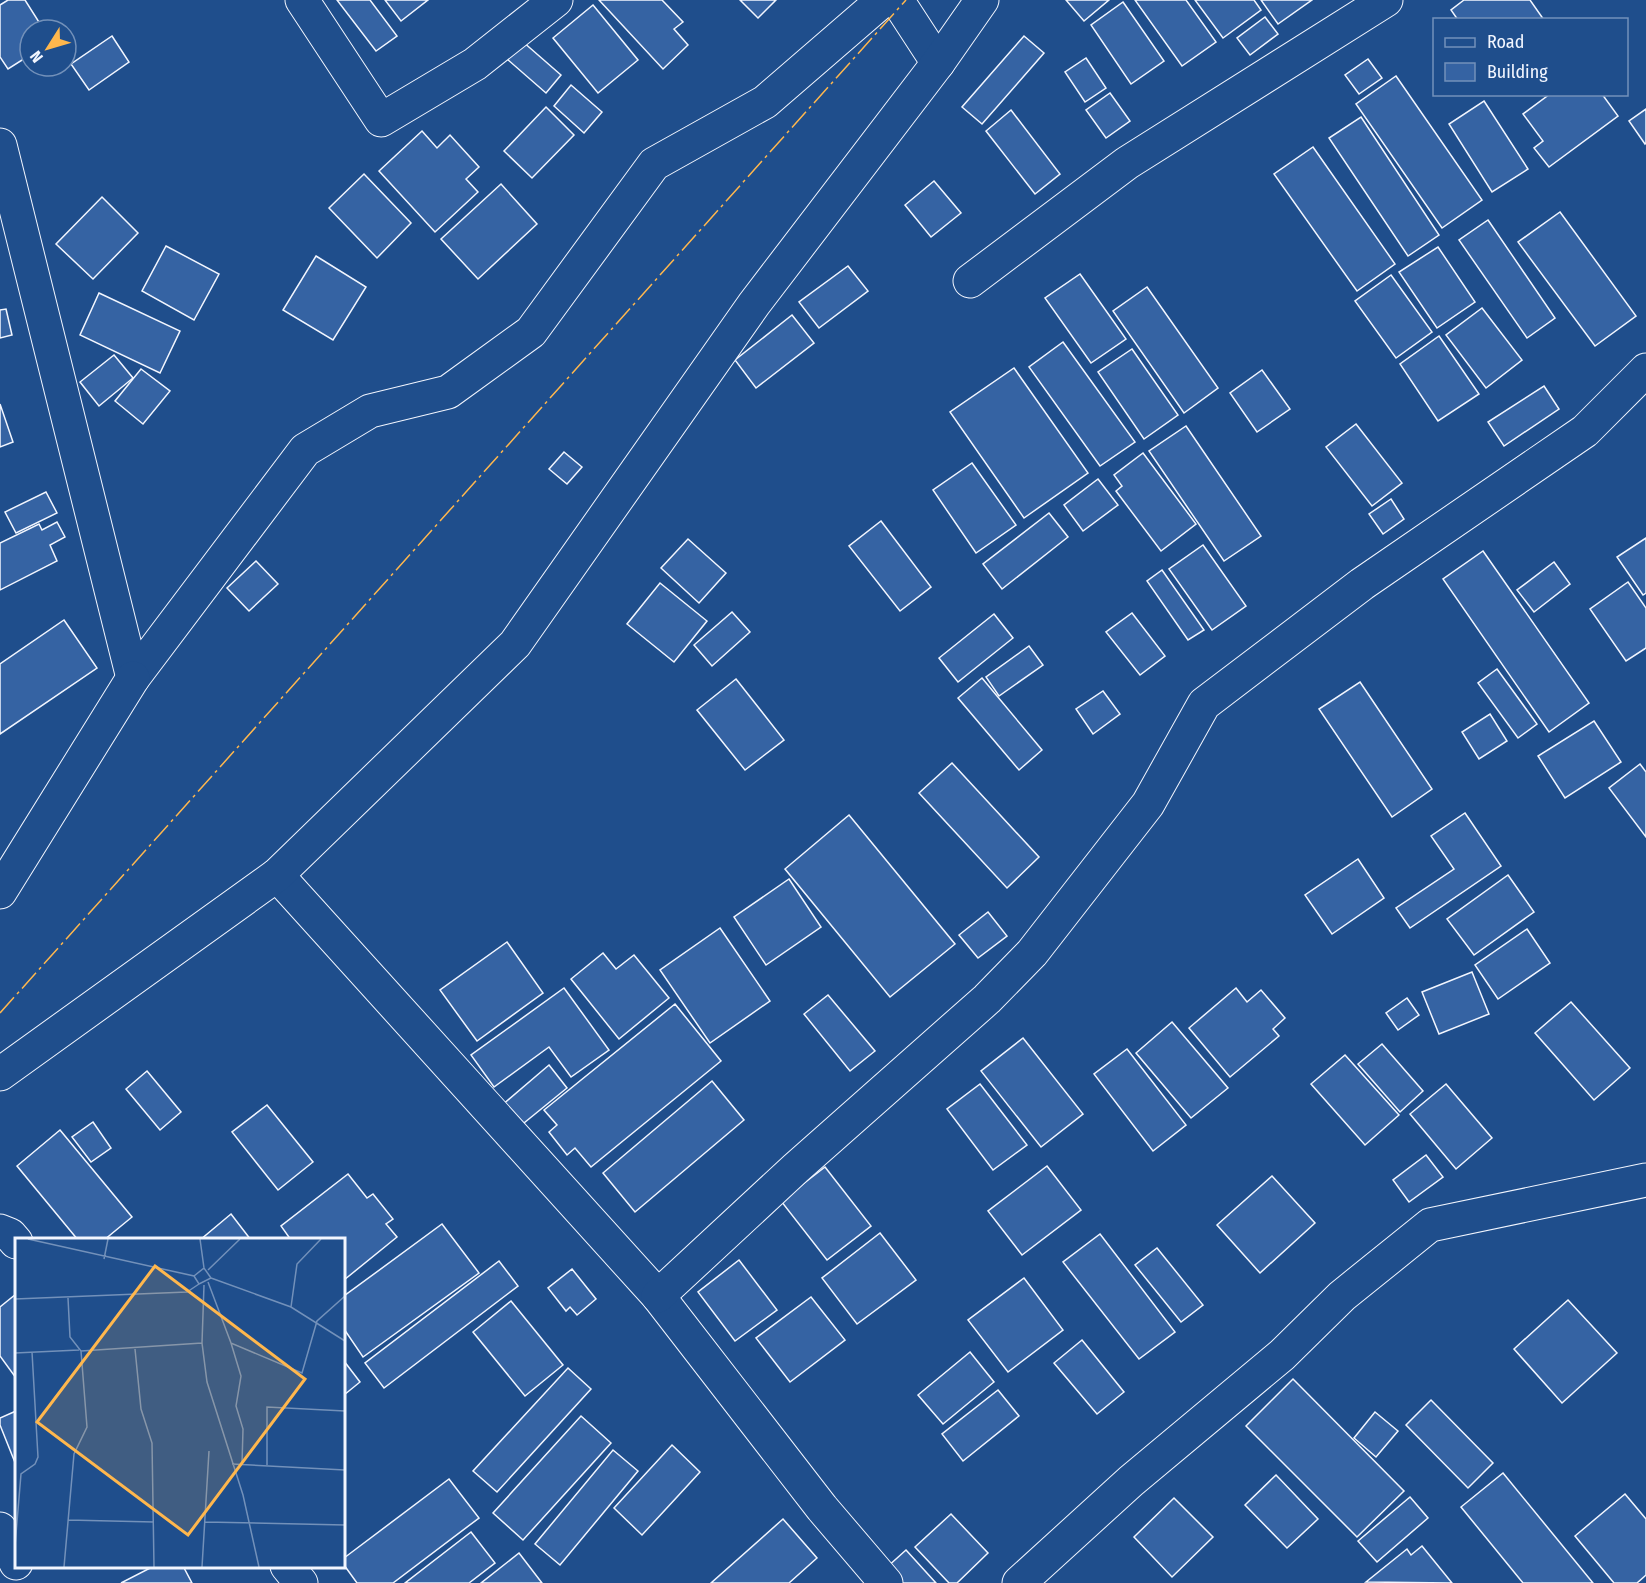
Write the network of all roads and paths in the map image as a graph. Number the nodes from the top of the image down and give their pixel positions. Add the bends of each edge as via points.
1 (302, 0) edge
2 (556, 0) edge
3 (883, 0) edge
4 (897, 0) edge
5 (982, 0) edge
6 (1386, 0) edge
7 (938, 63) junction
8 (0, 145) edge
9 (970, 281) dead end
10 (1646, 370) edge
11 (133, 678) junction
12 (277, 875) junction
13 (0, 892) edge
14 (0, 1074) edge
15 (1646, 1180) edge
16 (0, 1231) edge
17 (15, 1241) edge
18 (658, 1296) junction
19 (0, 1529) edge
20 (15, 1560) edge
21 (19, 1568) edge
22 (289, 1568) edge
23 (27, 1583) edge
24 (301, 1583) edge
25 (886, 1583) edge
26 (1019, 1583) edge

1 - 2 street via 381,120 475,64
3 - 11 street via 765,102 654,164 531,332 448,392 370,411 305,450
4 - 7 street
5 - 7 street
6 - 9 street via 1127,163
7 - 12 street via 754,304 515,644
8 - 11 street
10 - 18 street via 1585,431 1362,584 1204,704 1148,804 1032,953 987,999
11 - 13 street
12 - 14 street
12 - 18 street
15 - 26 street via 1430,1225 1342,1296 1282,1354 1131,1481
16 - 17 street
18 - 25 street via 822,1508
19 - 20 street
21 - 23 street
22 - 24 street

